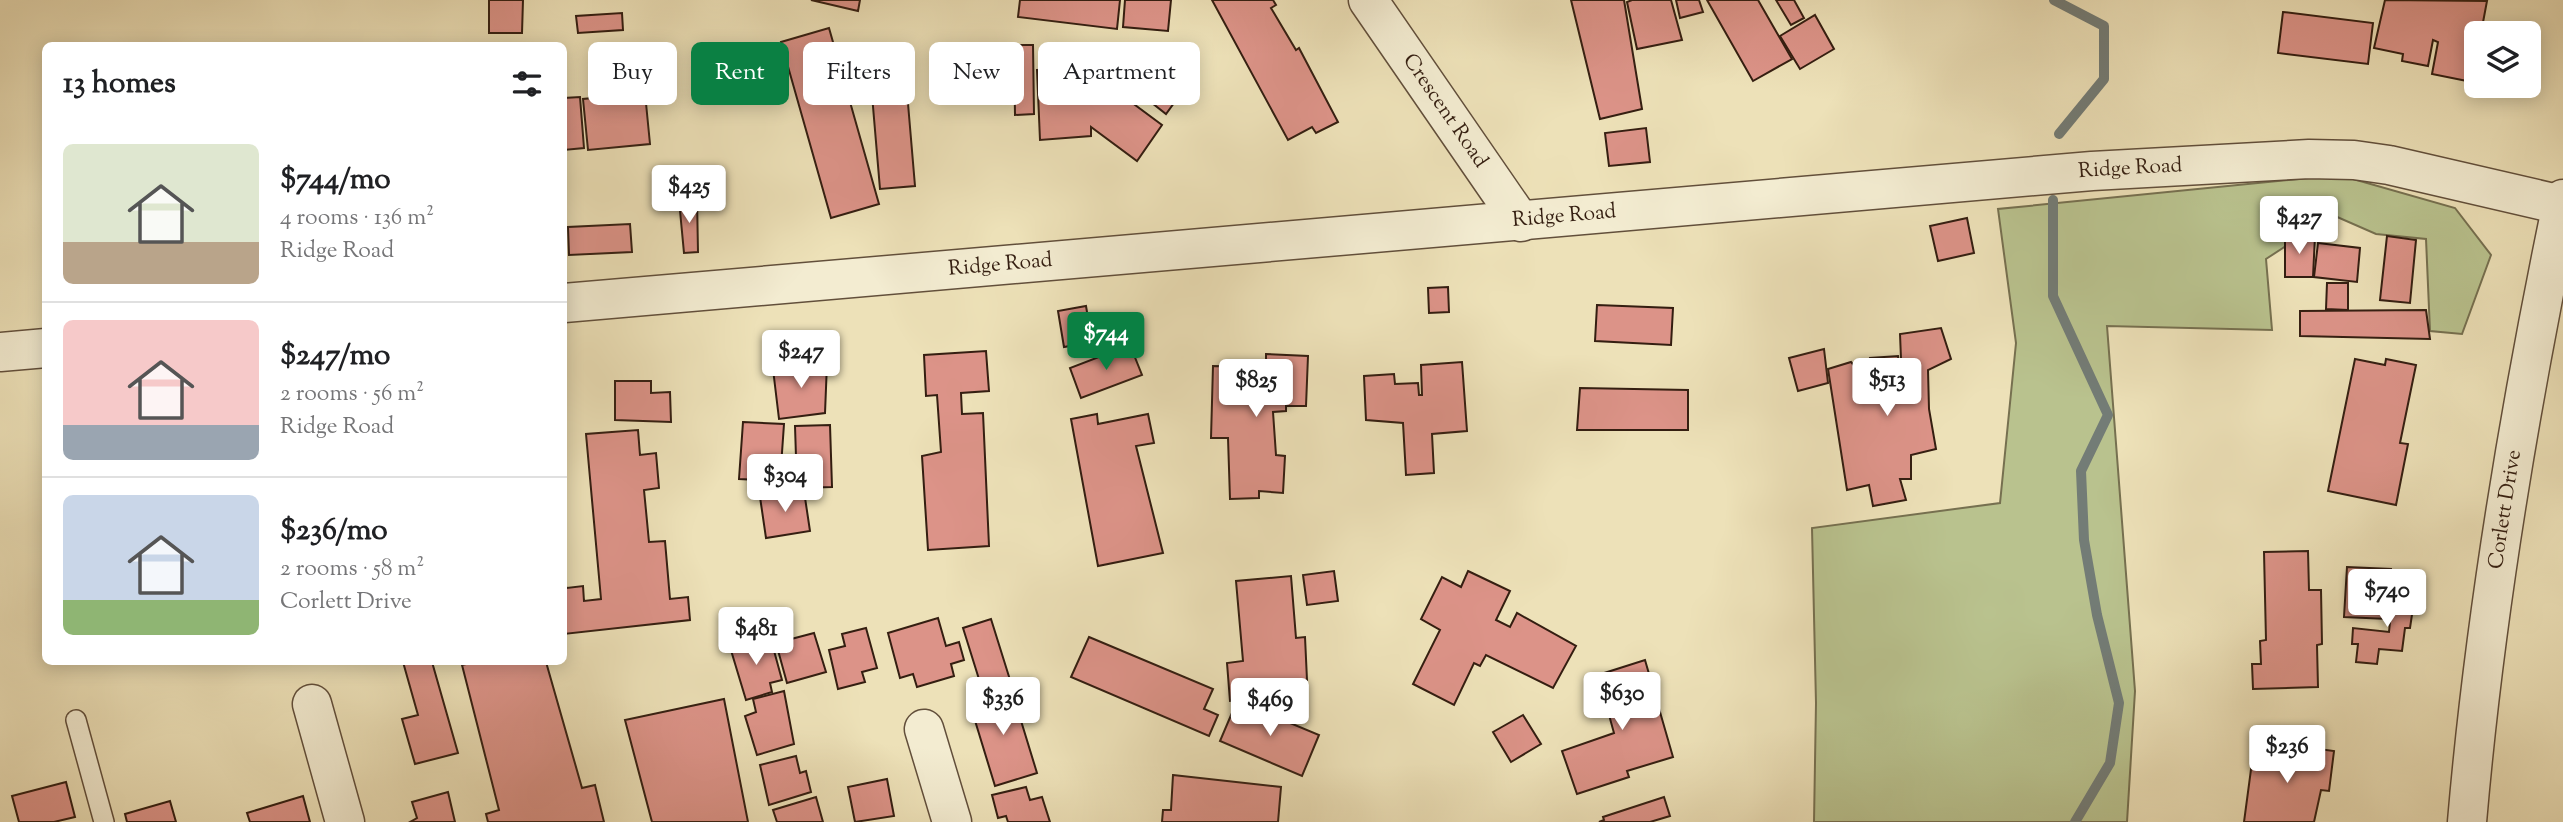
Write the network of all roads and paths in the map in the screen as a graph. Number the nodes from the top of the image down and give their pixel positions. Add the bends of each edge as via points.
1 (1368, 0) edge
2 (2562, 202) edge
3 (1521, 222) junction
4 (2553, 290) edge
5 (567, 303) edge
6 (42, 348) edge
7 (0, 352) edge
8 (312, 704) dead end
9 (76, 720) dead end
10 (924, 729) dead end
11 (104, 822) edge
12 (345, 822) edge
13 (952, 822) edge
14 (2467, 822) edge

1 - 3 street, Crescent Road
2 - 3 street, Ridge Road via 2389,165 2300,160 2003,178
2 - 4 street, Corlett Drive
3 - 5 street, Ridge Road
4 - 14 street, Corlett Drive via 2489,612
6 - 7 street
8 - 12 street
9 - 11 lane
10 - 13 street

